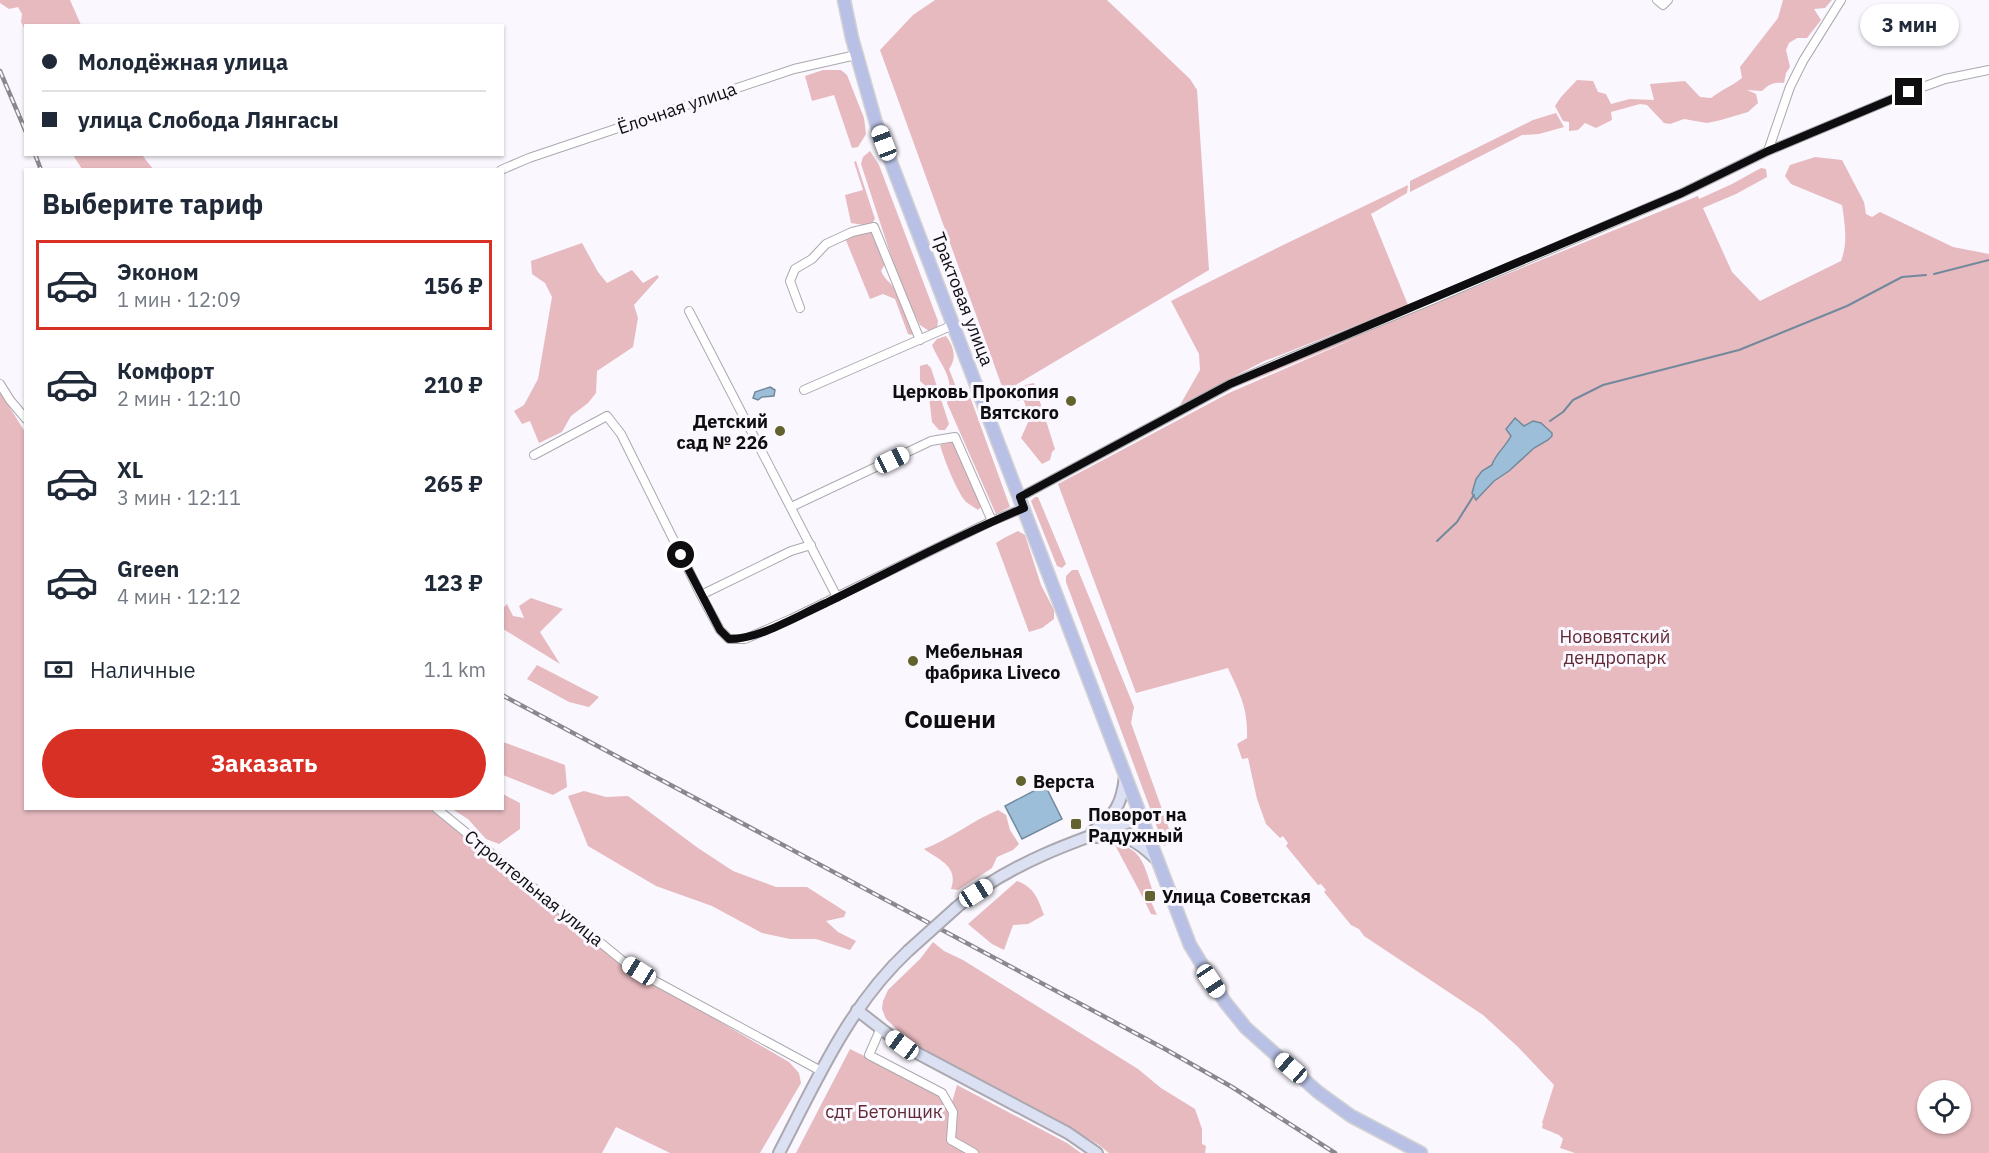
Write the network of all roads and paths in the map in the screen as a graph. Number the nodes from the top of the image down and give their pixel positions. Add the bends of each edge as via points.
1 (844, 0) edge
2 (1657, 0) edge
3 (1668, 0) edge
4 (1841, 0) edge
5 (856, 55) junction
6 (1989, 70) edge
7 (1768, 151) junction
8 (504, 169) edge
9 (800, 308) dead end
10 (689, 311) dead end
11 (953, 325) junction
12 (920, 340) junction
13 (0, 384) edge
14 (804, 390) dead end
15 (24, 417) edge
16 (534, 454) dead end
17 (1022, 502) junction
18 (791, 507) junction
19 (992, 521) junction
20 (811, 545) junction
21 (701, 595) junction
22 (837, 597) junction
23 (1125, 775) junction
24 (438, 810) edge
25 (1141, 818) junction
26 (1082, 839) junction
27 (1155, 858) junction
28 (857, 1010) junction
29 (880, 1030) junction
30 (821, 1071) junction
31 (779, 1153) edge
32 (974, 1153) edge
33 (1097, 1153) edge
34 (1421, 1153) edge

1 - 5 main road, Трактовая улица
2 - 3 street via 1663,5
4 - 7 street via 1791,87
5 - 8 street, Ёлочная улица via 795,69
5 - 11 main road, Трактовая улица via 876,123
6 - 7 street via 1909,92
7 - 17 street via 1682,193 1230,384
9 - 12 street via 790,281 795,268 812,259 825,244 874,227
10 - 18 street
11 - 12 street
11 - 17 main road, Трактовая улица
12 - 14 street
13 - 15 street
16 - 21 street via 607,416 621,434
17 - 19 street
17 - 23 main road, Трактовая улица
18 - 19 street via 930,441 955,437
18 - 20 street
19 - 22 street
20 - 21 street
20 - 22 street
21 - 22 street via 729,639 745,639
23 - 25 main road, Трактовая улица
23 - 26 main road via 1117,810
24 - 30 street, Строительная улица via 623,961
25 - 26 main road
25 - 27 main road
26 - 27 main road via 1125,837
26 - 28 main road, bridge via 1019,867 957,907 889,970
27 - 34 main road via 1190,945 1246,1028 1351,1116
28 - 29 main road
28 - 30 main road
29 - 32 street via 869,1055 942,1093 953,1112 951,1140
29 - 33 main road via 1068,1133
30 - 31 main road

